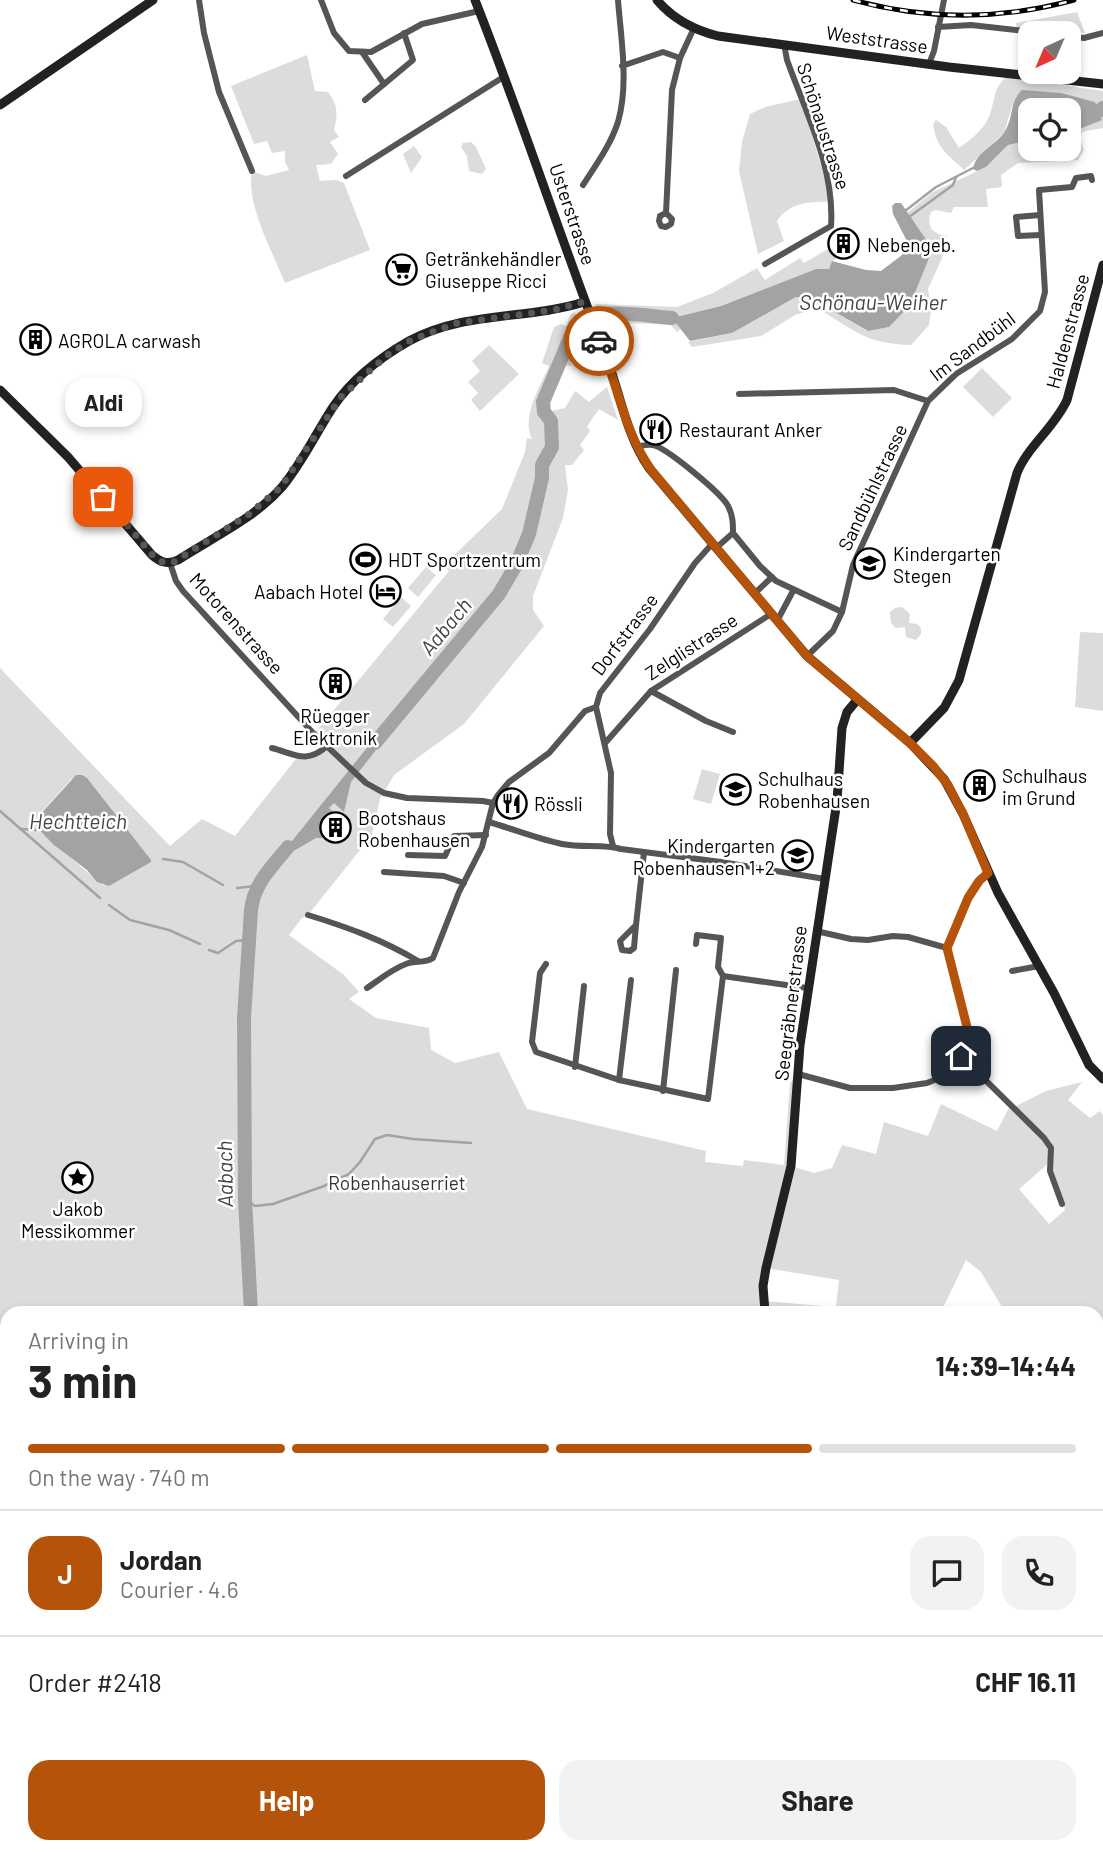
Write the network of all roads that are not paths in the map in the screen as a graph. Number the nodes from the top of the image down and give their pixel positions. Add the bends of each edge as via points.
1 (153, 0) edge
2 (199, 0) edge
3 (321, 0) edge
4 (475, 0) edge
5 (657, 0) edge
6 (944, 0) edge
7 (618, 1) edge
8 (479, 10) junction
9 (938, 27) junction
10 (694, 28) junction
11 (1018, 30) edge
12 (404, 33) junction
13 (1103, 33) edge
14 (1082, 38) edge
15 (785, 44) junction
16 (362, 52) junction
17 (680, 58) junction
18 (929, 64) junction
19 (622, 66) junction
20 (505, 76) junction
21 (1103, 84) edge
22 (384, 85) junction
23 (365, 100) dead end
24 (0, 105) edge
25 (252, 171) dead end
26 (346, 176) dead end
27 (1092, 180) dead end
28 (583, 185) dead end
29 (666, 213) dead end
30 (1040, 215) junction
31 (1041, 235) junction
32 (765, 264) dead end
33 (1103, 265) edge
34 (586, 307) junction
35 (0, 390) edge
36 (739, 394) dead end
37 (928, 401) junction
38 (636, 447) junction
39 (733, 533) junction
40 (714, 546) junction
41 (170, 563) junction
42 (772, 578) junction
43 (793, 591) junction
44 (754, 594) junction
45 (842, 612) junction
46 (774, 618) junction
47 (807, 656) junction
48 (651, 691) junction
49 (857, 700) junction
50 (596, 707) junction
51 (733, 732) dead end
52 (606, 742) junction
53 (910, 743) junction
54 (326, 747) junction
55 (272, 748) dead end
56 (493, 803) junction
57 (489, 822) junction
58 (486, 835) junction
59 (613, 846) junction
60 (644, 852) junction
61 (408, 855) dead end
62 (384, 873) dead end
63 (988, 873) junction
64 (824, 879) junction
65 (464, 883) junction
66 (308, 915) dead end
67 (636, 925) dead end
68 (816, 931) junction
69 (696, 944) dead end
70 (947, 948) junction
71 (418, 961) junction
72 (546, 964) dead end
73 (1039, 966) junction
74 (676, 970) dead end
75 (1012, 971) dead end
76 (723, 976) junction
77 (631, 980) dead end
78 (584, 986) dead end
79 (807, 988) junction
80 (367, 989) dead end
81 (961, 1056) junction
82 (575, 1067) junction
83 (798, 1074) junction
84 (1103, 1079) edge
85 (619, 1080) junction
86 (663, 1091) junction
87 (1062, 1204) dead end
88 (765, 1306) edge

1 - 24 street
2 - 25 street via 219,92
3 - 16 street via 334,33 349,51
4 - 8 street, Usterstrasse
5 - 10 street, Weststrasse
6 - 9 street
7 - 19 street
8 - 12 street
8 - 20 street, Usterstrasse
9 - 11 street via 971,24
9 - 18 street
10 - 15 street, Weststrasse via 718,36
10 - 17 street
12 - 16 street via 371,52
12 - 22 street via 413,60
13 - 14 street
15 - 18 street, Weststrasse
15 - 32 street, Schönaustrasse via 827,175 831,226
16 - 22 street
17 - 19 street via 663,52
17 - 29 street via 672,97
18 - 21 street, Weststrasse
19 - 28 street via 618,120
20 - 26 street
20 - 34 street, Usterstrasse
22 - 23 street
27 - 30 street, Im Sandbühl via 1091,176 1076,177 1072,187 1039,190
30 - 31 street, Im Sandbühl
30 - 31 street via 1016,217 1018,236
31 - 37 street, Im Sandbühl via 1045,292 1040,311 1012,339 956,374
33 - 53 street, Haldenstrasse via 1067,400 1017,473 959,680 944,708
34 - 38 street, Usterstrasse
34 - 41 street via 457,323 411,340 341,397 281,487 248,515
35 - 41 street, Motorenstrasse via 68,457 152,555
36 - 37 street via 894,390
37 - 45 street, Sandbühlstrasse via 853,565
38 - 39 street via 660,447 715,489 732,515
38 - 40 street, Usterstrasse
39 - 40 street, Dorfstrasse
39 - 42 street
40 - 44 street, Usterstrasse
40 - 50 street, Dorfstrasse via 695,563 603,687
41 - 54 street, Motorenstrasse via 183,591
42 - 43 street
42 - 44 street
43 - 45 street
43 - 46 street
44 - 46 street, Usterstrasse
45 - 47 street, Sandbühlstrasse via 833,631
46 - 47 street, Usterstrasse
46 - 48 street, Zelglistrasse
47 - 49 street, Usterstrasse
48 - 51 street
48 - 52 street, Zelglistrasse
49 - 53 street, Usterstrasse
49 - 64 street, Seegräbnerstrasse via 842,728 839,790
50 - 52 street
50 - 56 street, Dorfstrasse via 585,710 549,753 509,782
52 - 59 street
53 - 63 street, Usterstrasse via 948,785
54 - 55 street via 309,758
54 - 56 street, Motorenstrasse via 359,778 384,793
56 - 57 street, Dorfstrasse
57 - 58 street, Dorfstrasse
57 - 59 street via 560,844
58 - 61 street via 454,836 445,856
58 - 65 street, Dorfstrasse
59 - 60 street
60 - 64 street
60 - 67 street
62 - 65 street via 444,876
63 - 70 street via 968,898
63 - 73 street, Usterstrasse
64 - 68 street, Seegräbnerstrasse
65 - 71 street, Dorfstrasse via 436,954 427,962
66 - 71 street via 349,927
68 - 70 street via 851,939 908,937
68 - 79 street, Seegräbnerstrasse
69 - 76 street via 697,935 721,938 718,967
70 - 81 street via 967,1027
71 - 80 street, Dorfstrasse
72 - 82 street via 540,973 532,1046 538,1053
73 - 75 street
73 - 84 street, Usterstrasse via 1088,1065
74 - 86 street
76 - 79 street
76 - 86 street via 708,1099
77 - 85 street
78 - 82 street
79 - 83 street, Seegräbnerstrasse
81 - 83 street via 937,1079 893,1088 850,1088
81 - 87 street via 1044,1138 1051,1149 1050,1171
82 - 85 street
83 - 88 street, Seegräbnerstrasse via 791,1166 766,1268
85 - 86 street

